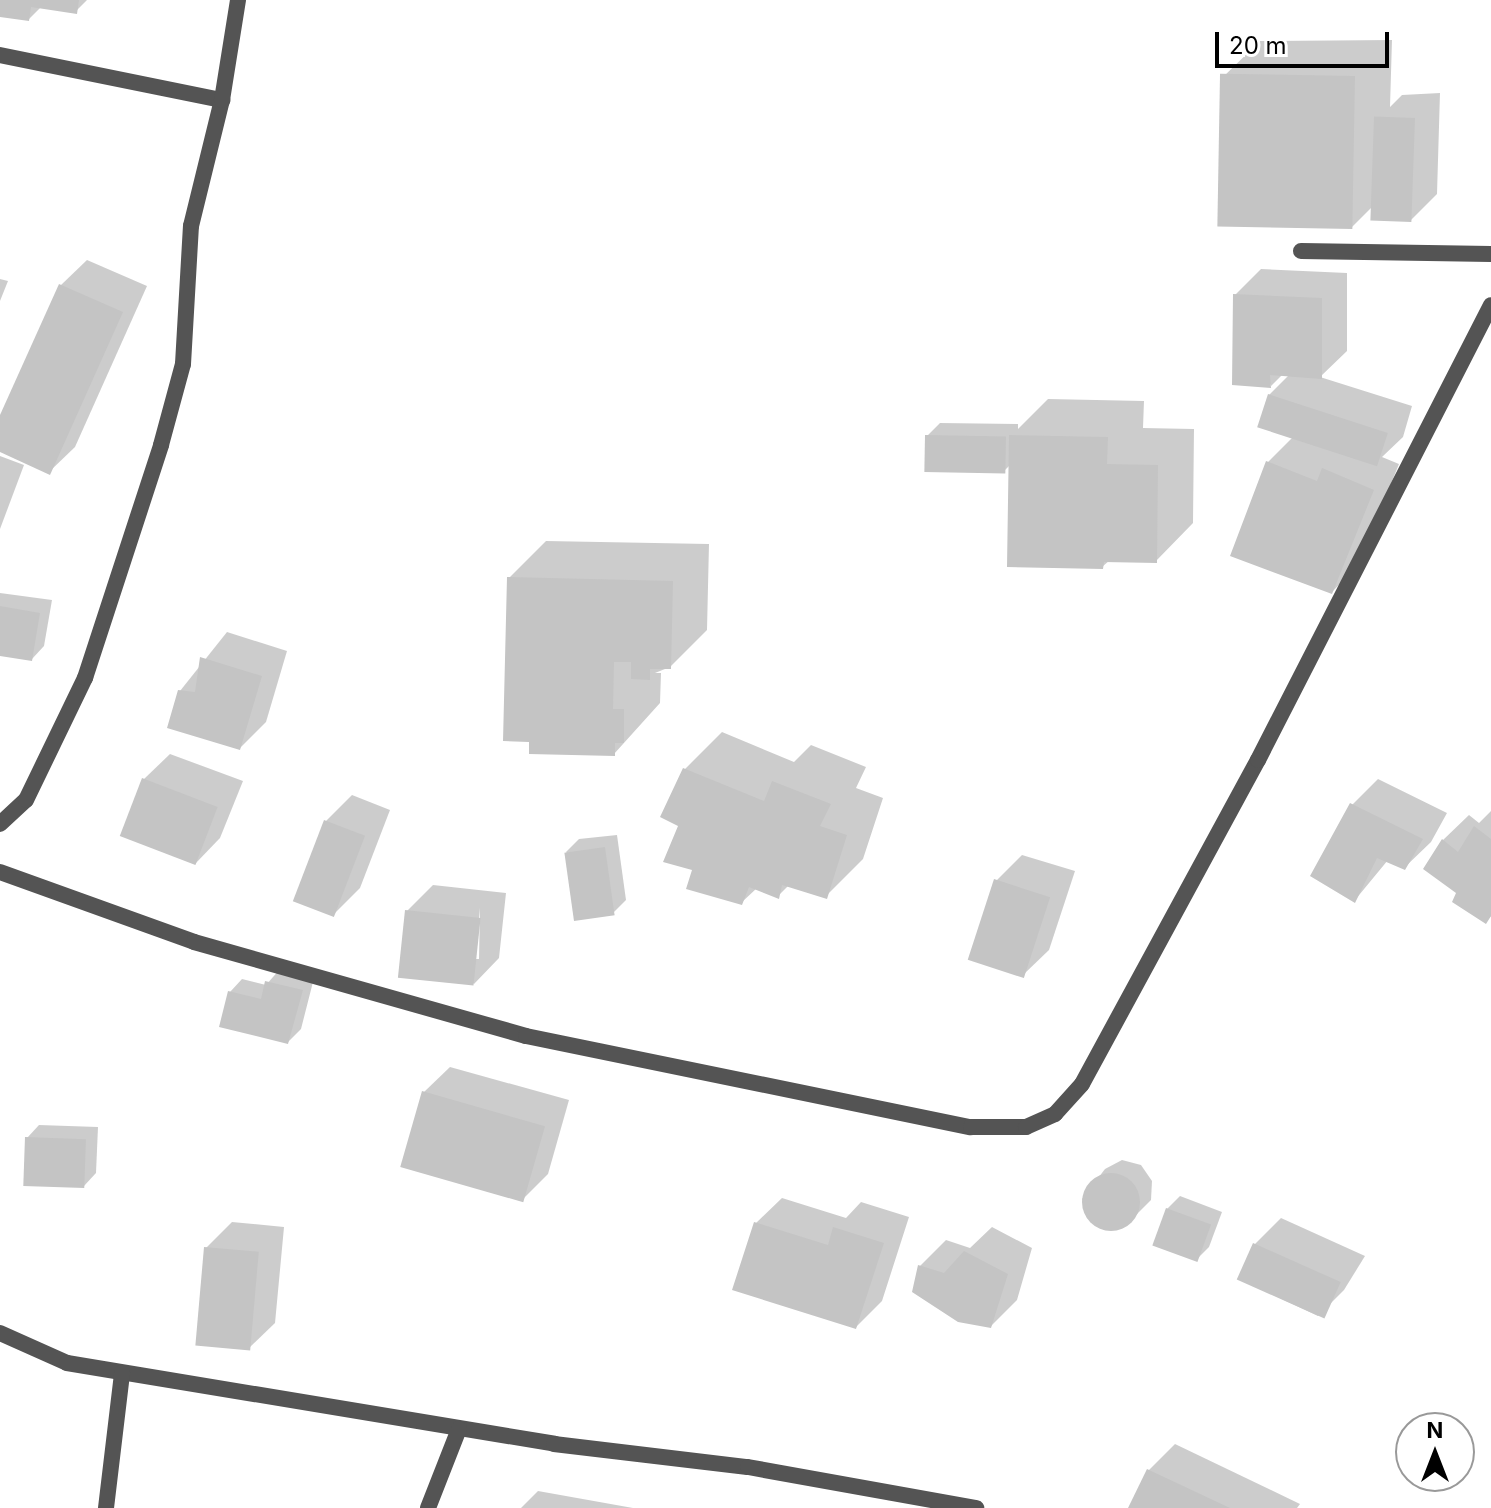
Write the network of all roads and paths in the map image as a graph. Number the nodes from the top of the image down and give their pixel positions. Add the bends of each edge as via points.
1 (238, 0) edge
2 (0, 55) edge
3 (222, 100) junction
4 (1301, 251) dead end
5 (1491, 254) edge
6 (1491, 305) edge
7 (0, 824) edge
8 (0, 872) edge
9 (0, 1333) edge
10 (122, 1373) junction
11 (459, 1429) junction
12 (106, 1508) edge
13 (428, 1508) edge
14 (976, 1508) edge

1 - 3 street
2 - 3 street
3 - 7 street via 191,226 183,364 161,445 85,678 26,800
4 - 5 street
6 - 8 street via 1258,760 1082,1084 1055,1114 1026,1127 971,1127 526,1036 194,942
9 - 10 street via 67,1363
10 - 11 street
10 - 12 street
11 - 13 street
11 - 14 street via 748,1467

